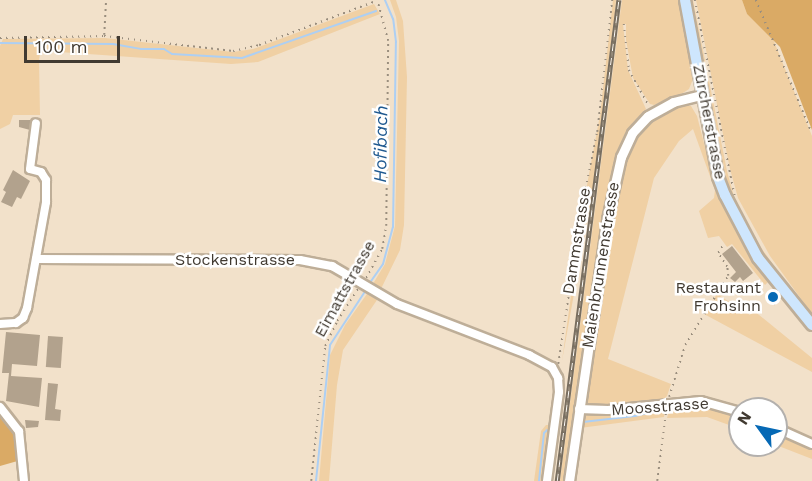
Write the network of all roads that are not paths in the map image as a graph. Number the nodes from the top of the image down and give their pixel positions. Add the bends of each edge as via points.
1 (685, 0) edge
2 (702, 95) junction
3 (36, 123) dead end
4 (36, 259) junction
5 (0, 324) edge
6 (812, 325) edge
7 (0, 406) edge
8 (579, 409) junction
9 (728, 409) edge
10 (788, 433) edge
11 (812, 444) edge
12 (24, 481) edge
13 (547, 481) edge
14 (568, 481) edge

1 - 2 main road, Zürcherstrasse
2 - 6 main road, Zürcherstrasse via 718,177 732,212 758,258
2 - 8 street, Maienbrunnenstrasse via 653,112 629,138 613,185
3 - 4 street via 30,169 41,172 48,189
4 - 5 street via 23,318 16,323
4 - 13 street, Stockenstrasse via 300,260 332,266 397,304 539,359 554,370 559,392
7 - 12 street via 19,431
8 - 9 street, Moosstrasse via 701,401
8 - 14 street, Maienbrunnenstrasse
10 - 11 street

